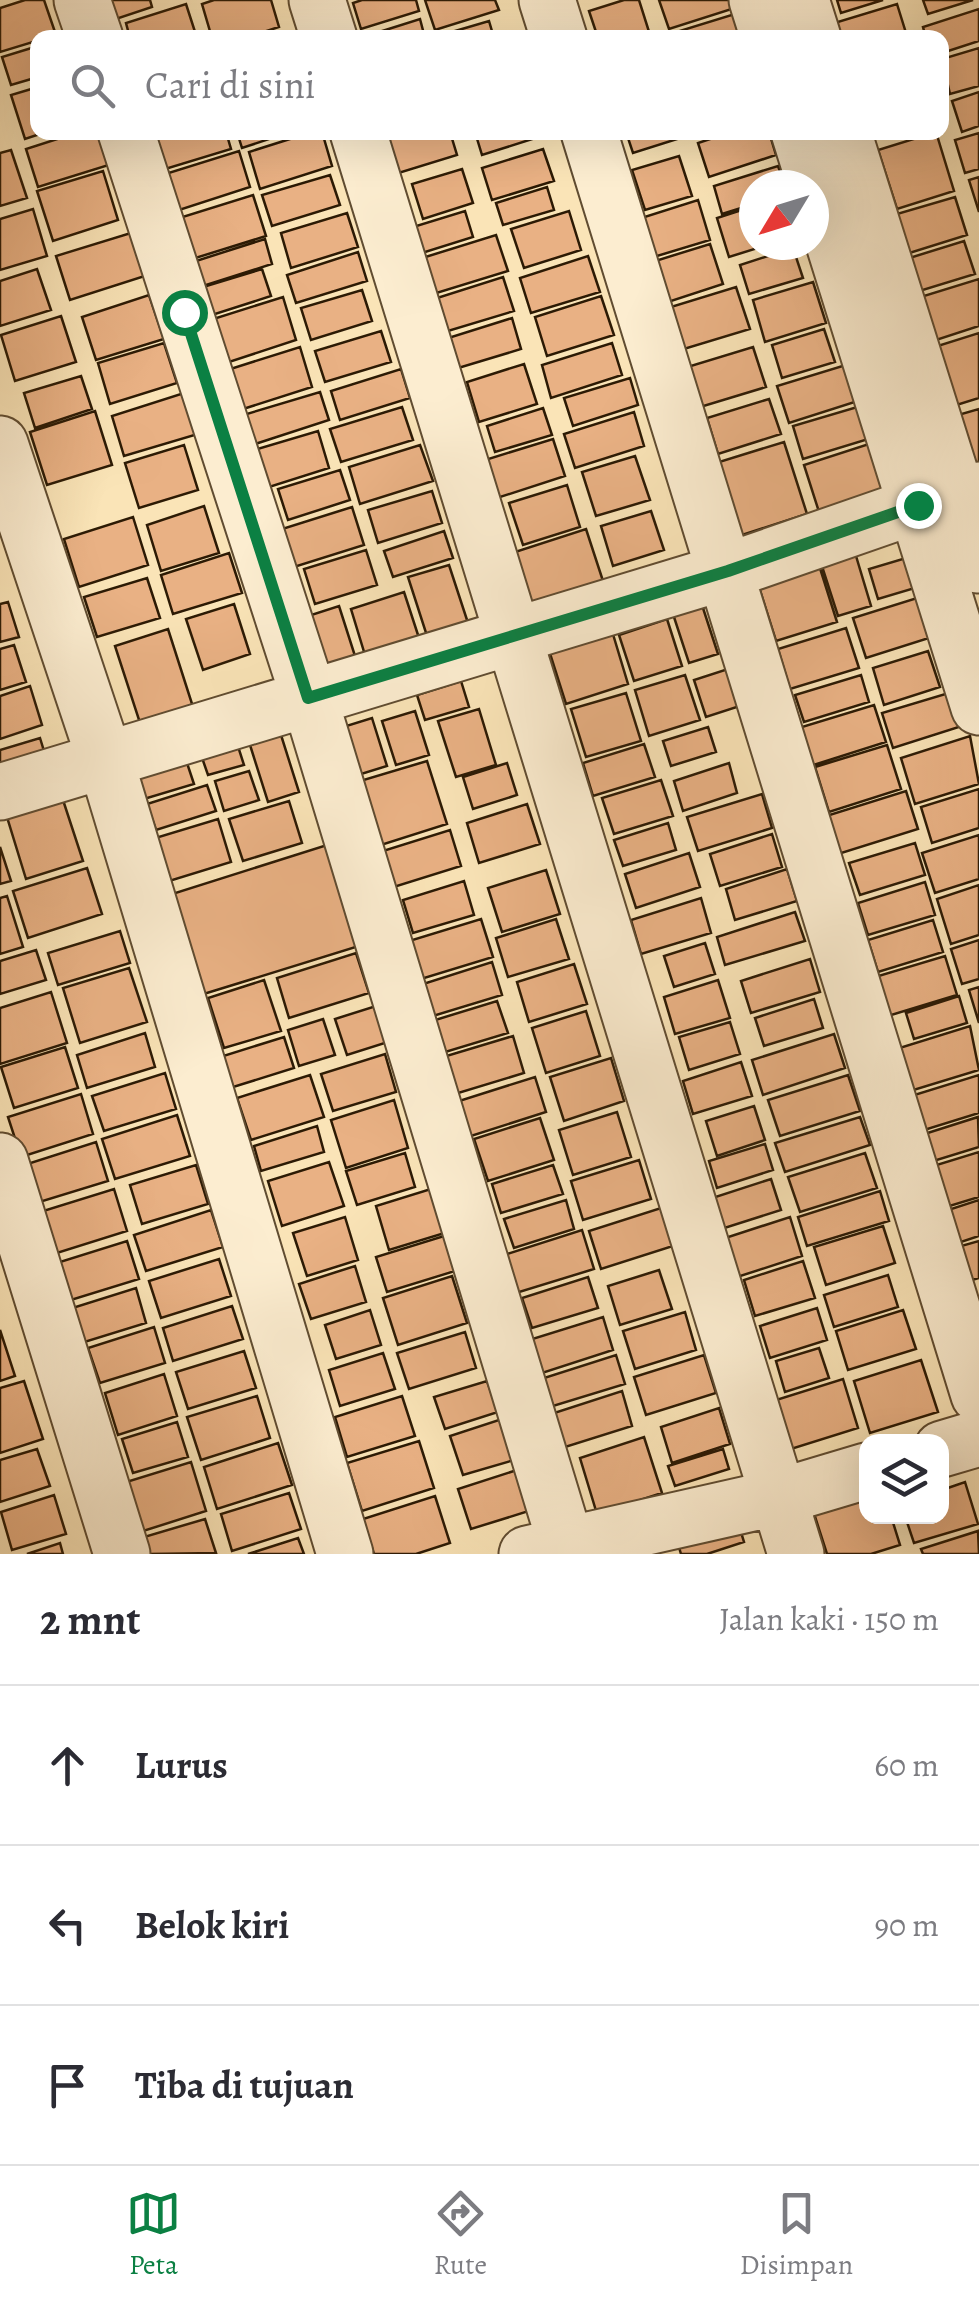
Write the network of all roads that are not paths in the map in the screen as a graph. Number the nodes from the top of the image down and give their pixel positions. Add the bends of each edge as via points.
1 (82, 0) edge
2 (317, 0) edge
3 (547, 0) edge
4 (757, 0) edge
5 (801, 0) edge
6 (92, 30) edge
7 (326, 30) edge
8 (556, 30) edge
9 (766, 30) edge
10 (810, 30) edge
11 (129, 140) edge
12 (360, 140) edge
13 (592, 140) edge
14 (802, 140) edge
15 (845, 140) edge
16 (0, 444) edge
17 (947, 499) edge
18 (979, 565) edge
19 (728, 571) junction
20 (514, 637) junction
21 (308, 698) junction
22 (979, 707) edge
23 (106, 762) junction
24 (0, 792) edge
25 (0, 1162) edge
26 (979, 1395) edge
27 (979, 1438) edge
28 (949, 1447) edge
29 (859, 1473) edge
30 (779, 1496) junction
31 (554, 1550) edge
32 (122, 1554) edge
33 (345, 1554) edge
34 (796, 1554) edge

1 - 6 street
2 - 7 street
3 - 8 street
4 - 9 street
5 - 10 street
11 - 21 street
12 - 20 street
13 - 19 street
14 - 17 street
15 - 17 street
16 - 23 street
17 - 18 street
17 - 19 street
17 - 22 street
19 - 20 street
19 - 26 street
20 - 21 street
20 - 30 street
21 - 23 street
21 - 31 street
23 - 24 street
23 - 33 street
25 - 32 street
27 - 28 street
29 - 30 street
30 - 31 street
30 - 34 street

